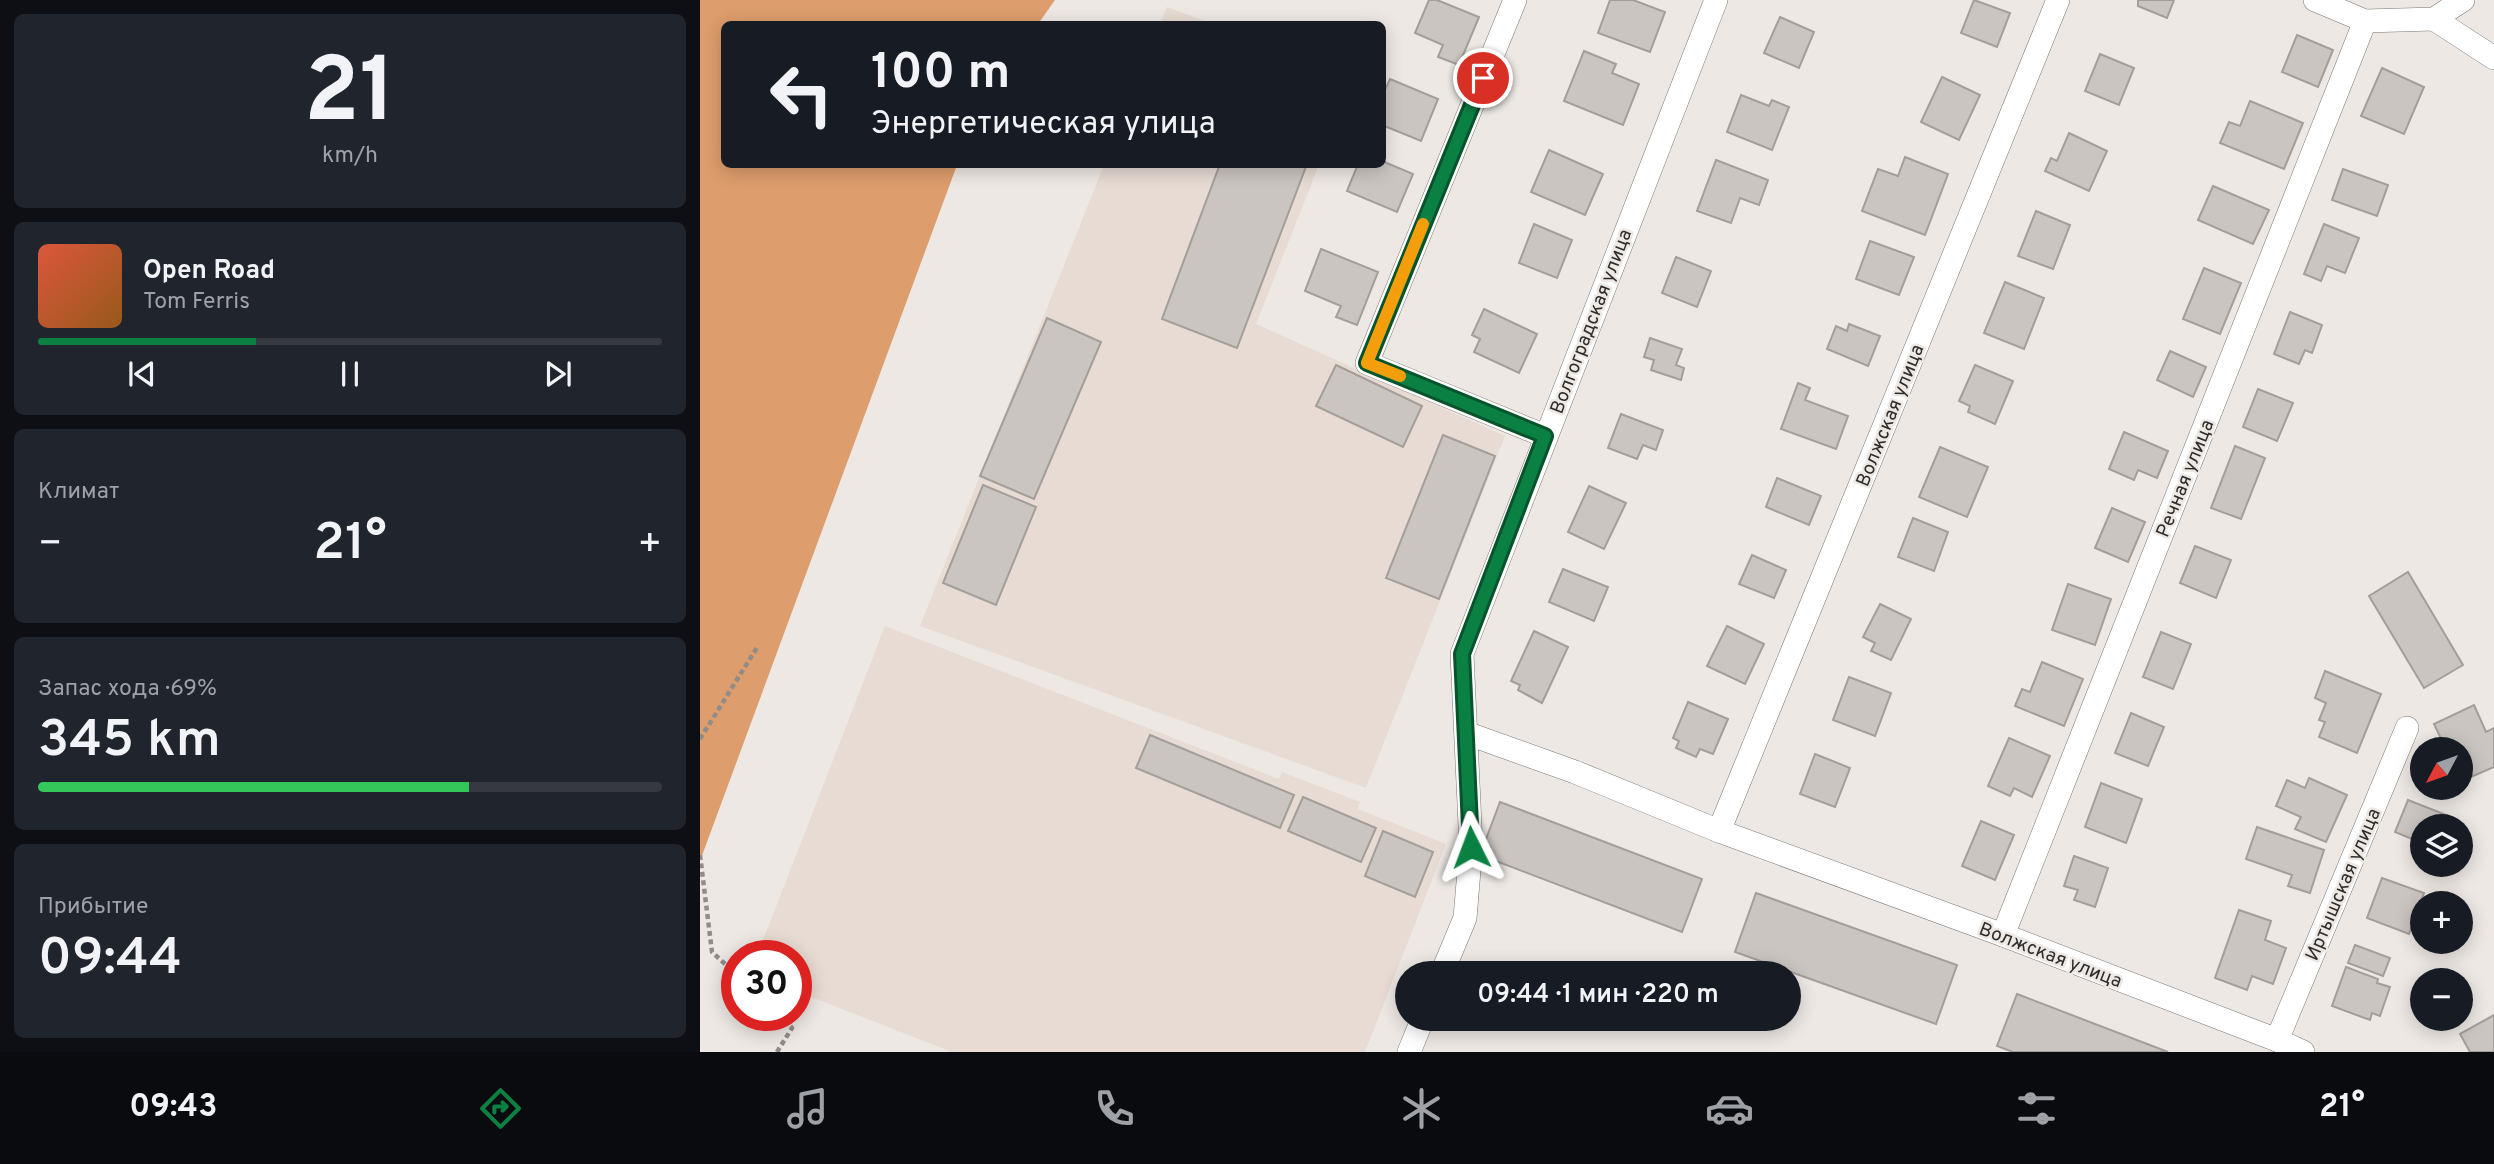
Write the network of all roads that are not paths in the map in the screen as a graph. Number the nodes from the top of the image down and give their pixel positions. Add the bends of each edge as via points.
1 (1515, 0) edge
2 (1716, 0) edge
3 (2058, 0) edge
4 (2315, 0) edge
5 (2463, 0) edge
6 (2434, 19) junction
7 (2365, 21) junction
8 (2494, 58) edge
9 (1545, 436) junction
10 (2407, 728) dead end
11 (1466, 733) junction
12 (1719, 831) junction
13 (2003, 935) junction
14 (1447, 961) edge
15 (1418, 1031) edge
16 (2277, 1040) junction
17 (1409, 1052) edge
18 (2303, 1052) edge

1 - 9 street via 1367,363
2 - 9 street, Волгоградская улица
3 - 12 street, Волжская улица
4 - 7 street
5 - 6 street
6 - 7 street
6 - 8 street
7 - 13 street, Речная улица
9 - 11 street, Волгоградская улица via 1462,654
10 - 16 street, Иртышская улица
11 - 12 street, Волжская улица
11 - 14 street, Волгоградская улица via 1471,847 1465,918
12 - 13 street, Волжская улица
13 - 16 street, Волжская улица
15 - 17 street
16 - 18 street, Волжская улица

